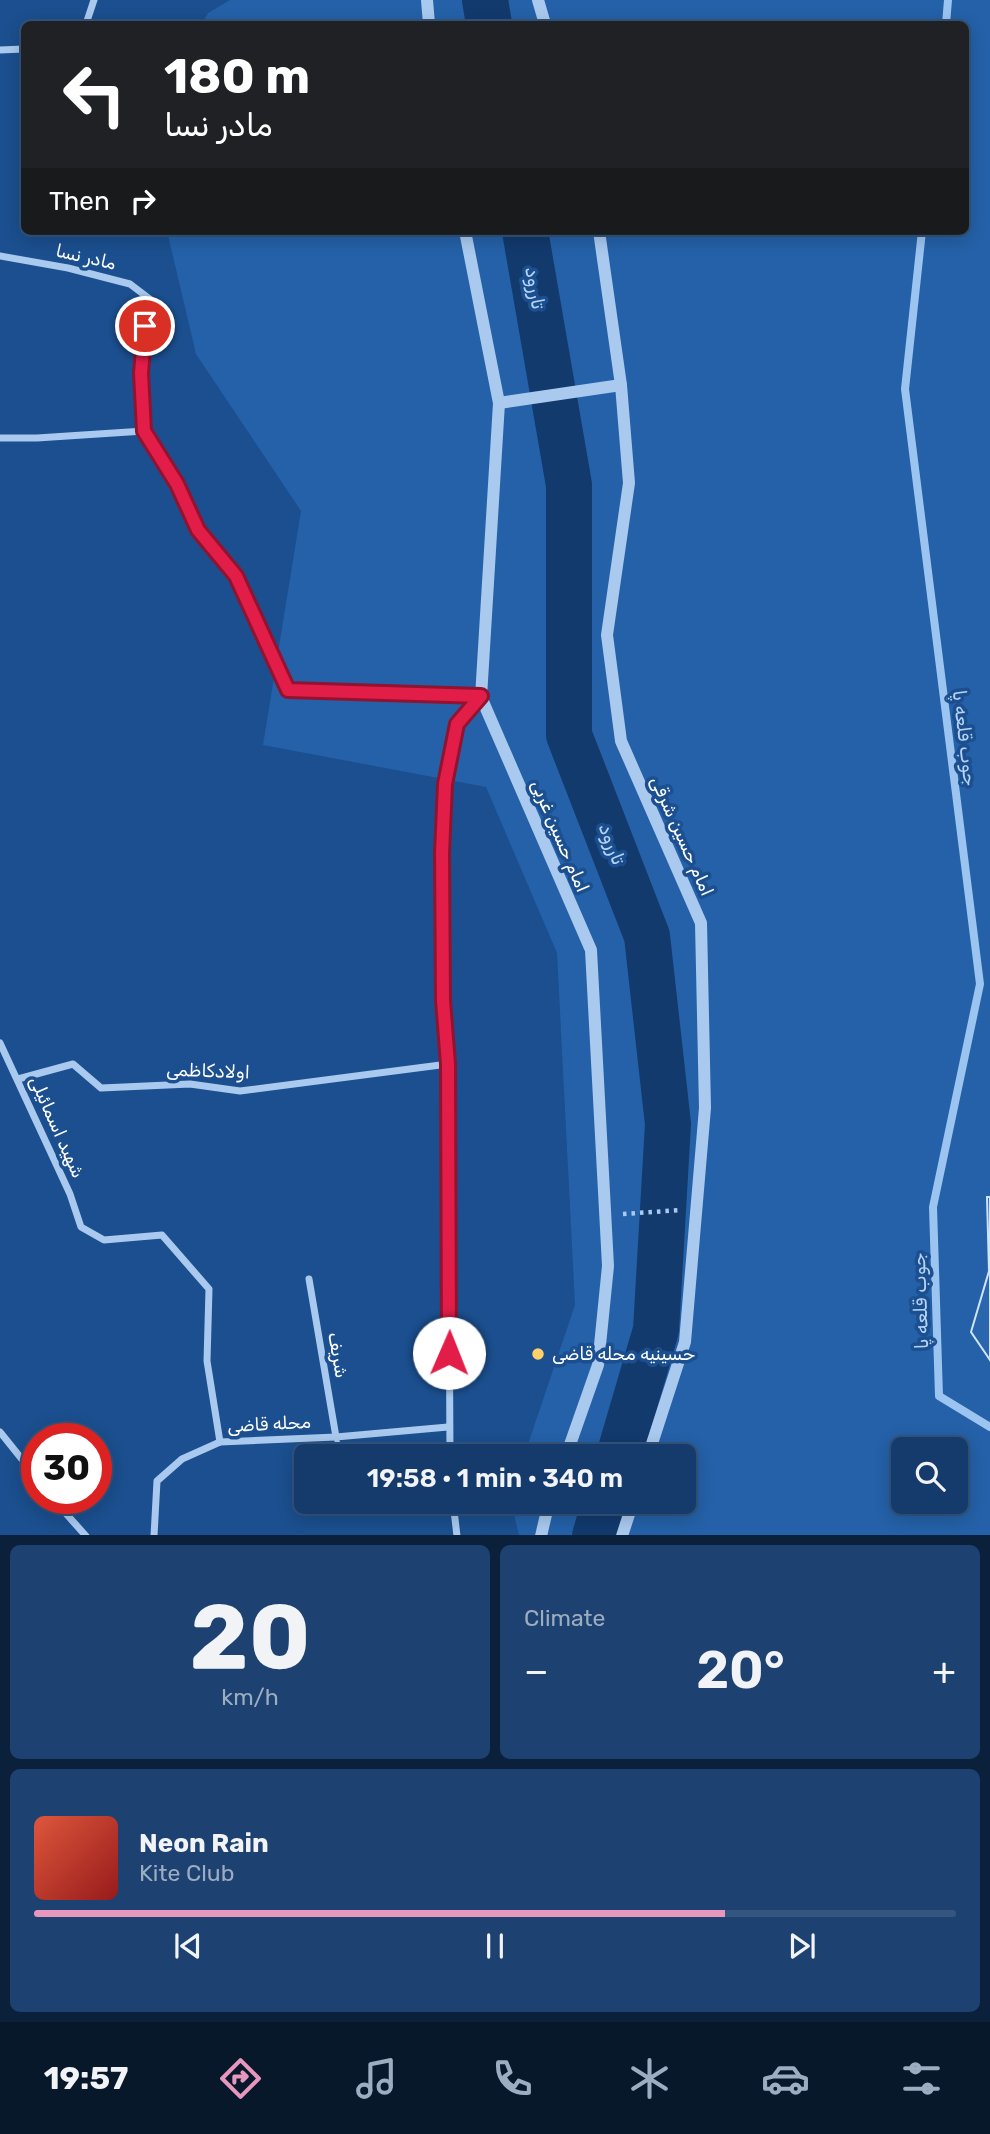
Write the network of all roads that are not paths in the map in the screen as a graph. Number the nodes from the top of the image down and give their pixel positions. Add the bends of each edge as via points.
1 (94, 0) edge
2 (427, 0) edge
3 (538, 0) edge
4 (87, 21) edge
5 (429, 21) edge
6 (544, 21) edge
7 (21, 49) edge
8 (0, 50) edge
9 (466, 235) edge
10 (599, 235) edge
11 (0, 256) edge
12 (621, 385) junction
13 (499, 403) junction
14 (144, 431) junction
15 (0, 438) edge
16 (481, 696) junction
17 (0, 1043) edge
18 (448, 1064) junction
19 (18, 1079) junction
20 (309, 1279) dead end
21 (448, 1427) junction
22 (0, 1432) edge
23 (336, 1437) junction
24 (220, 1442) junction
25 (338, 1444) edge
26 (449, 1444) edge
27 (570, 1444) edge
28 (652, 1444) edge
29 (21, 1458) edge
30 (67, 1514) edge
31 (454, 1514) edge
32 (547, 1514) edge
33 (629, 1514) edge
34 (86, 1535) edge
35 (154, 1535) edge
36 (457, 1535) edge
37 (541, 1535) edge
38 (622, 1535) edge

1 - 4 street
2 - 5 street
3 - 6 street
7 - 8 street
9 - 13 street, امام حسین غربی
10 - 12 street, امام حسین شرقی
11 - 14 street, مادر نسا via 130,284 155,303 145,326 141,373
12 - 13 street
12 - 28 street, امام حسین شرقی via 629,483 607,635 621,741 701,923 705,1108 685,1342
13 - 16 street, امام حسین غربی
14 - 15 street
14 - 16 street, مادر نسا via 177,484 198,530 236,576 288,690
16 - 18 street via 457,724 445,784 443,986
16 - 27 street, امام حسین غربی via 591,950 608,1266 598,1365
17 - 19 street, شهید اسمائیلی
18 - 19 street, اولادکاظمی via 240,1091 190,1084 101,1088 73,1064
18 - 21 street
19 - 24 street, شهید اسمائیلی via 81,1227 103,1240 162,1235 209,1289 207,1361
20 - 23 street, شریف
21 - 23 street, محله قاضی
21 - 26 street
22 - 29 street
23 - 24 street, محله قاضی
23 - 25 lane
24 - 35 street, محله قاضی via 182,1459 157,1482
30 - 34 street
31 - 36 street
32 - 37 street
33 - 38 street

